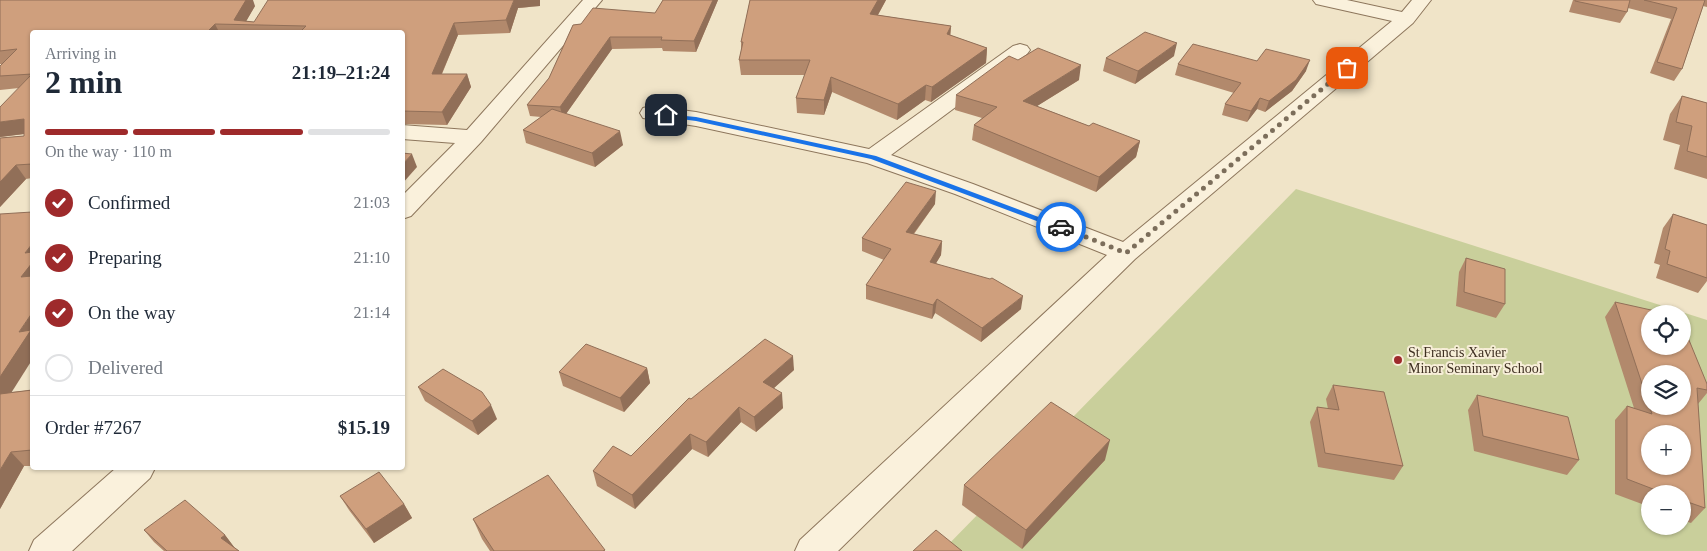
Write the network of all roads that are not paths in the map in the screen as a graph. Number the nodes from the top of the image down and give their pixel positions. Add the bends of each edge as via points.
1 (593, 0) edge
2 (1322, 0) edge
3 (1414, 9) edge
4 (1020, 50) dead end
5 (651, 113) dead end
6 (405, 132) edge
7 (473, 137) junction
8 (873, 157) junction
9 (405, 208) edge
10 (1126, 253) junction
11 (136, 470) edge
12 (47, 551) edge
13 (813, 551) edge

1 - 7 street
2 - 3 street
3 - 10 street
4 - 8 street
5 - 8 street via 696,119
6 - 7 street
7 - 9 street
8 - 10 street
10 - 13 street
11 - 12 street

